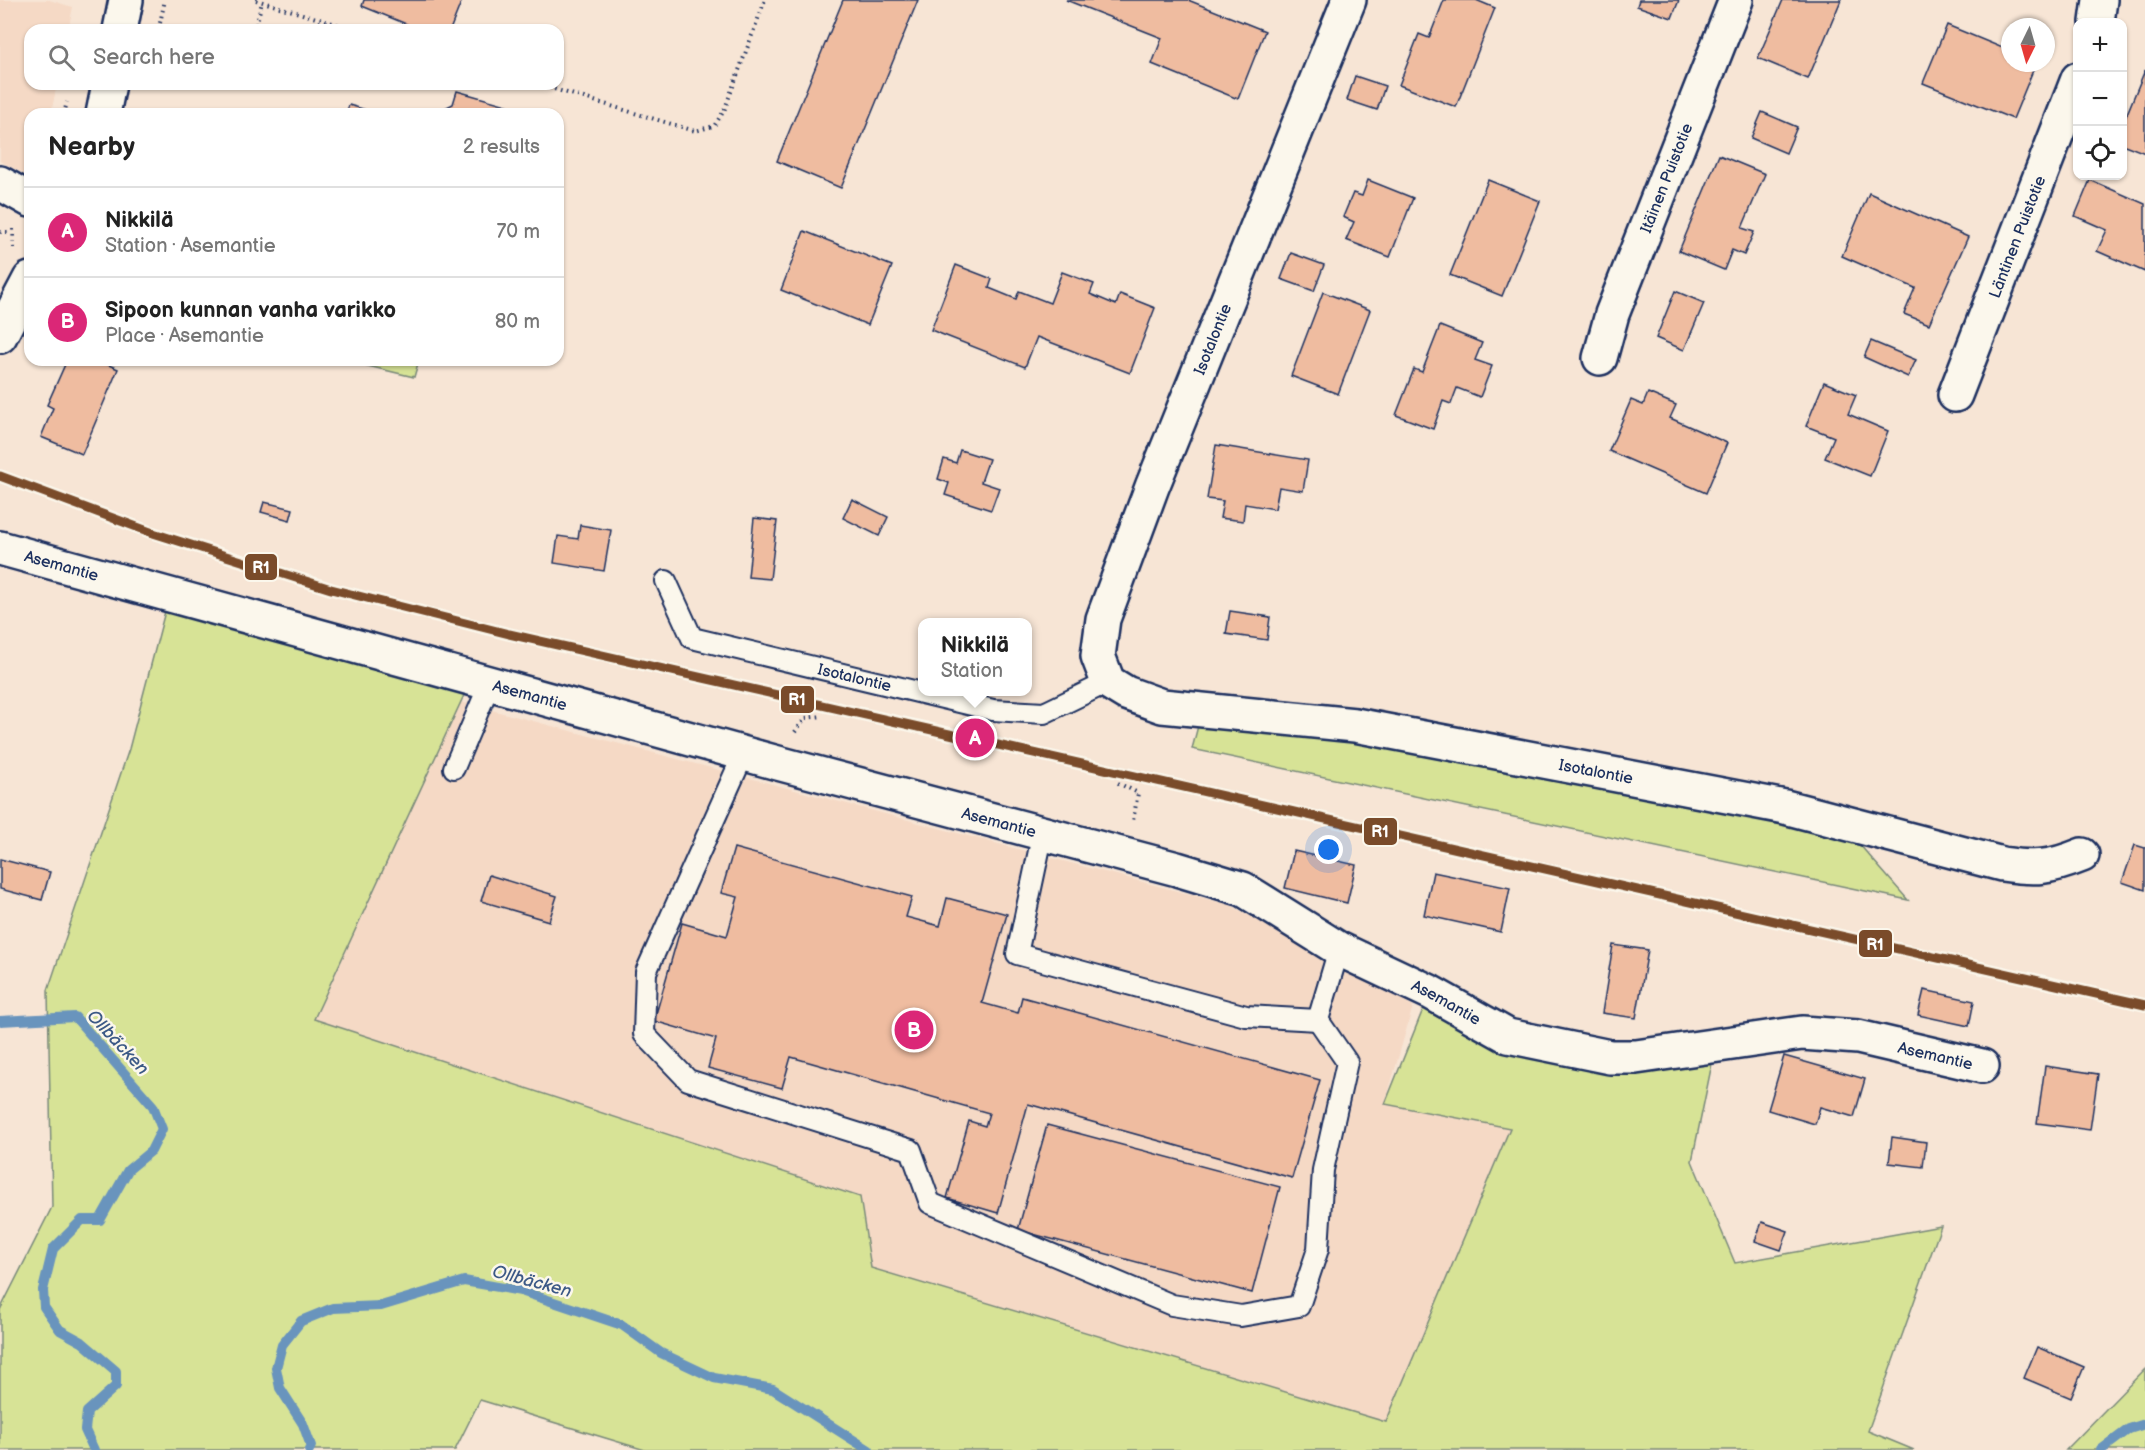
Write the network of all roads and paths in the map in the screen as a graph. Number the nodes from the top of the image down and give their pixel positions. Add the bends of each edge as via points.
1 (126, 0) edge
2 (165, 0) edge
3 (256, 0) edge
4 (765, 0) edge
5 (1349, 0) edge
6 (1736, 0) edge
7 (2100, 0) edge
8 (262, 2) junction
9 (2098, 18) edge
10 (121, 24) edge
11 (159, 24) edge
12 (256, 24) edge
13 (336, 24) edge
14 (108, 90) edge
15 (557, 90) edge
16 (2073, 92) edge
17 (104, 108) edge
18 (0, 183) edge
19 (24, 197) edge
20 (0, 232) edge
21 (12, 232) dead end
22 (24, 290) edge
23 (0, 336) edge
24 (1600, 358) dead end
25 (1955, 395) dead end
26 (0, 548) edge
27 (666, 581) dead end
28 (1108, 682) junction
29 (490, 683) junction
30 (918, 692) edge
31 (935, 696) edge
32 (744, 753) junction
33 (454, 768) dead end
34 (1118, 783) dead end
35 (1043, 832) junction
36 (1127, 853) junction
37 (2082, 855) dead end
38 (1340, 949) junction
39 (1318, 1020) junction
40 (1982, 1066) dead end

1 - 10 street
2 - 11 path
3 - 8 path
4 - 15 path via 724,111 714,126 695,131
5 - 28 street, Isotalontie via 1152,487 1103,619 1098,656
6 - 24 street, Itäinen Puistotie via 1612,314
7 - 9 street
8 - 12 path
8 - 13 path
14 - 17 street
16 - 25 street, Läntinen Puistotie
18 - 19 street
20 - 21 path
22 - 23 street
26 - 29 street, Asemantie
27 - 30 lane, Isotalontie via 693,638
28 - 31 lane, Isotalontie via 1044,713 993,710
28 - 37 street, Isotalontie via 1162,706 1356,725 1785,807 2002,864 2036,869
29 - 32 street, Asemantie
29 - 33 lane
32 - 35 street, Asemantie
32 - 39 lane via 646,972 644,1034 688,1080 911,1150 930,1203 1172,1305 1241,1316 1299,1306 1318,1249 1323,1170 1347,1062
34 - 36 path via 1138,793
35 - 36 street, Asemantie
35 - 39 lane via 1017,954 1246,1016
36 - 38 street, Asemantie via 1243,889
38 - 39 lane
38 - 40 street, Asemantie via 1430,992 1508,1036 1555,1048 1636,1057 1802,1033 1858,1037

